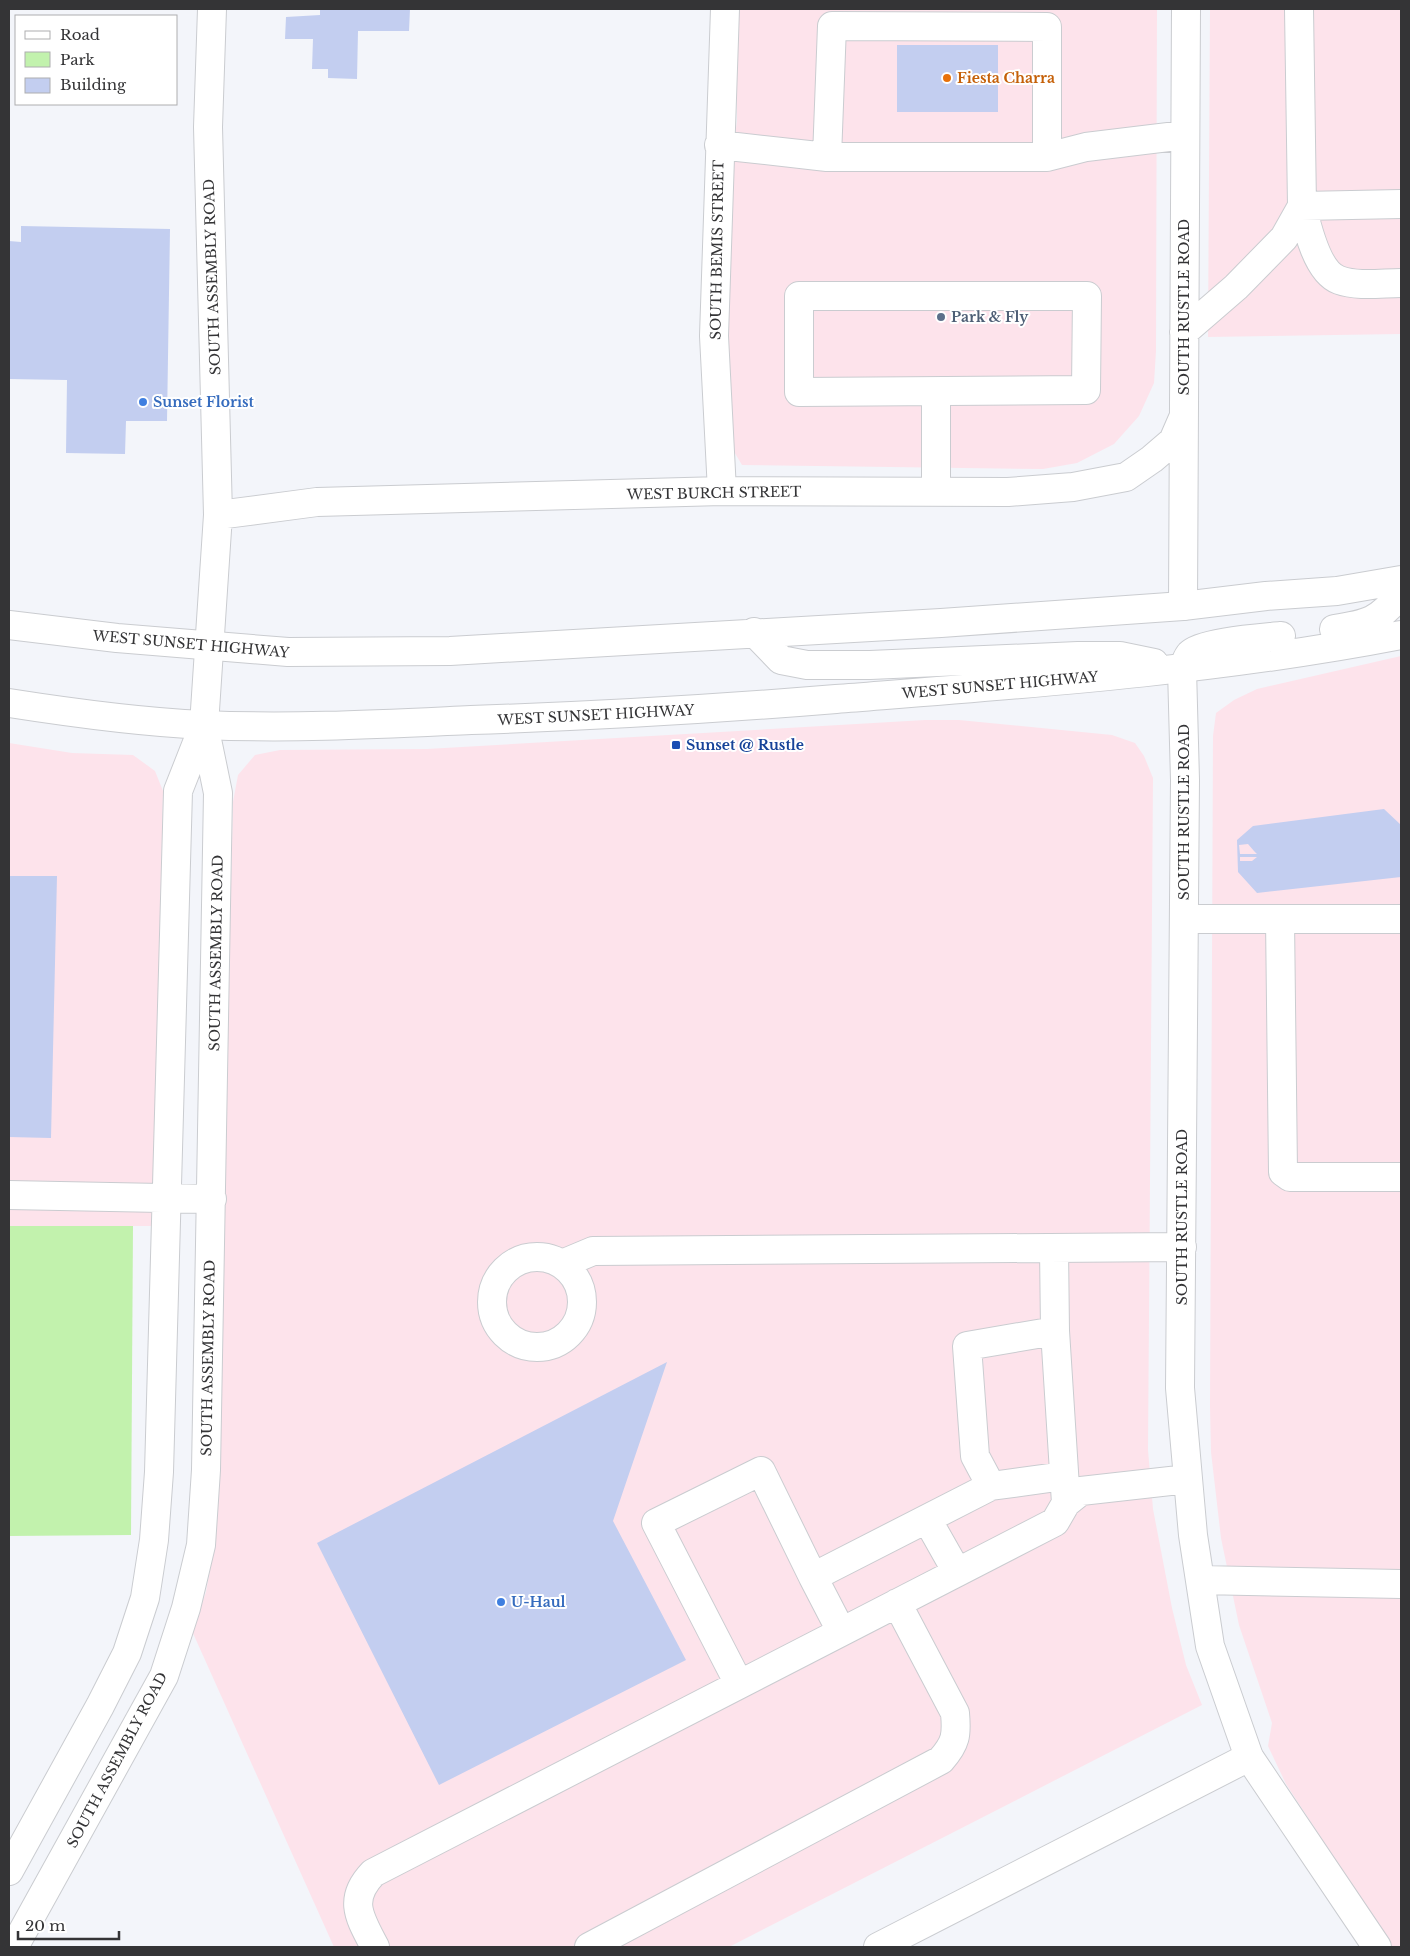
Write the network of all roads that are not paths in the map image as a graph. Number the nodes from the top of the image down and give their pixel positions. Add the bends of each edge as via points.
1 (212, 9) edge
2 (725, 9) edge
3 (1186, 9) edge
4 (1300, 9) edge
5 (1185, 135) junction
6 (719, 145) junction
7 (827, 157) junction
8 (1047, 157) junction
9 (1401, 204) edge
10 (1302, 206) junction
11 (1401, 283) edge
12 (1184, 332) junction
13 (936, 392) junction
14 (1183, 418) junction
15 (722, 491) junction
16 (936, 492) junction
17 (218, 515) junction
18 (1401, 580) edge
19 (1401, 594) edge
20 (1183, 606) junction
21 (9, 625) edge
22 (754, 632) junction
23 (1401, 635) edge
24 (208, 644) junction
25 (1182, 669) junction
26 (9, 703) edge
27 (204, 725) junction
28 (1184, 919) junction
29 (1280, 919) junction
30 (1401, 919) edge
31 (1401, 1177) edge
32 (9, 1195) edge
33 (168, 1197) junction
34 (212, 1199) junction
35 (1182, 1247) junction
36 (1054, 1248) junction
37 (562, 1264) dead end
38 (1055, 1331) junction
39 (1064, 1476) junction
40 (1188, 1479) junction
41 (991, 1486) junction
42 (1066, 1503) junction
43 (927, 1519) junction
44 (957, 1572) junction
45 (814, 1577) junction
46 (1200, 1580) junction
47 (1401, 1584) edge
48 (897, 1603) junction
49 (842, 1631) junction
50 (739, 1684) junction
51 (1249, 1757) junction
52 (9, 1871) edge
53 (14, 1947) edge
54 (375, 1947) edge
55 (589, 1947) edge
56 (878, 1947) edge
57 (1377, 1947) edge

1 - 17 main road, SOUTH ASSEMBLY ROAD via 208,127
2 - 6 main road, SOUTH BEMIS STREET
3 - 5 main road, SOUTH RUSTLE ROAD
4 - 10 main road
5 - 8 main road via 1086,147
5 - 12 main road, SOUTH RUSTLE ROAD
6 - 7 main road
6 - 15 main road, SOUTH BEMIS STREET via 714,336
7 - 8 main road
7 - 8 main road via 832,26 1047,27
9 - 10 main road
10 - 11 main road via 1317,254 1326,270 1338,280 1356,284
10 - 12 main road via 1284,238 1236,288
12 - 14 main road, SOUTH RUSTLE ROAD
13 - 13 main road via 1086,390 1087,296 800,296 800,392
13 - 16 main road
14 - 16 main road, WEST BURCH STREET via 1173,441 1126,477 1042,490
14 - 20 main road, SOUTH RUSTLE ROAD
15 - 16 main road, WEST BURCH STREET
15 - 17 main road, WEST BURCH STREET via 317,502
17 - 24 main road, SOUTH ASSEMBLY ROAD
18 - 20 main road, WEST SUNSET HIGHWAY via 1337,591
19 - 25 main road via 1386,612 1365,624 1217,644 1190,654
20 - 22 main road, WEST SUNSET HIGHWAY
21 - 24 main road, WEST SUNSET HIGHWAY via 117,638
22 - 24 main road, WEST SUNSET HIGHWAY via 450,651 288,652
22 - 25 main road via 781,660 808,665 1120,656
23 - 25 main road, WEST SUNSET HIGHWAY
24 - 27 main road, SOUTH ASSEMBLY ROAD
25 - 27 main road, WEST SUNSET HIGHWAY via 788,704 588,717 378,724
25 - 28 main road, SOUTH RUSTLE ROAD
26 - 27 main road, WEST SUNSET HIGHWAY via 86,715
27 - 33 main road, SOUTH ASSEMBLY ROAD via 178,791
27 - 34 main road, SOUTH ASSEMBLY ROAD via 218,793
28 - 29 main road
28 - 35 main road, SOUTH RUSTLE ROAD
29 - 30 main road
29 - 31 main road via 1283,1172 1290,1177
32 - 33 main road
33 - 34 main road
33 - 52 main road, SOUTH ASSEMBLY ROAD via 159,1472 154,1540 145,1598 126,1653
34 - 53 main road, SOUTH ASSEMBLY ROAD via 202,1536 186,1608 164,1676
35 - 36 main road
35 - 40 main road, SOUTH RUSTLE ROAD via 1180,1388
36 - 37 main road via 593,1251
36 - 38 main road
38 - 39 main road
38 - 41 main road via 967,1346 975,1456
39 - 41 main road
39 - 42 main road
40 - 42 main road via 1081,1491
40 - 46 main road, SOUTH RUSTLE ROAD via 1192,1534
41 - 43 main road
42 - 44 main road via 1055,1522
43 - 44 main road
43 - 45 main road
44 - 48 main road
45 - 49 main road
45 - 50 main road via 761,1471 656,1523
46 - 47 main road
46 - 51 main road, SOUTH RUSTLE ROAD via 1210,1646
48 - 49 main road
48 - 55 main road via 955,1713 952,1747 941,1760
49 - 50 main road
50 - 54 main road via 373,1873 361,1886 358,1901 361,1919
51 - 56 main road
51 - 57 main road, SOUTH RUSTLE ROAD

